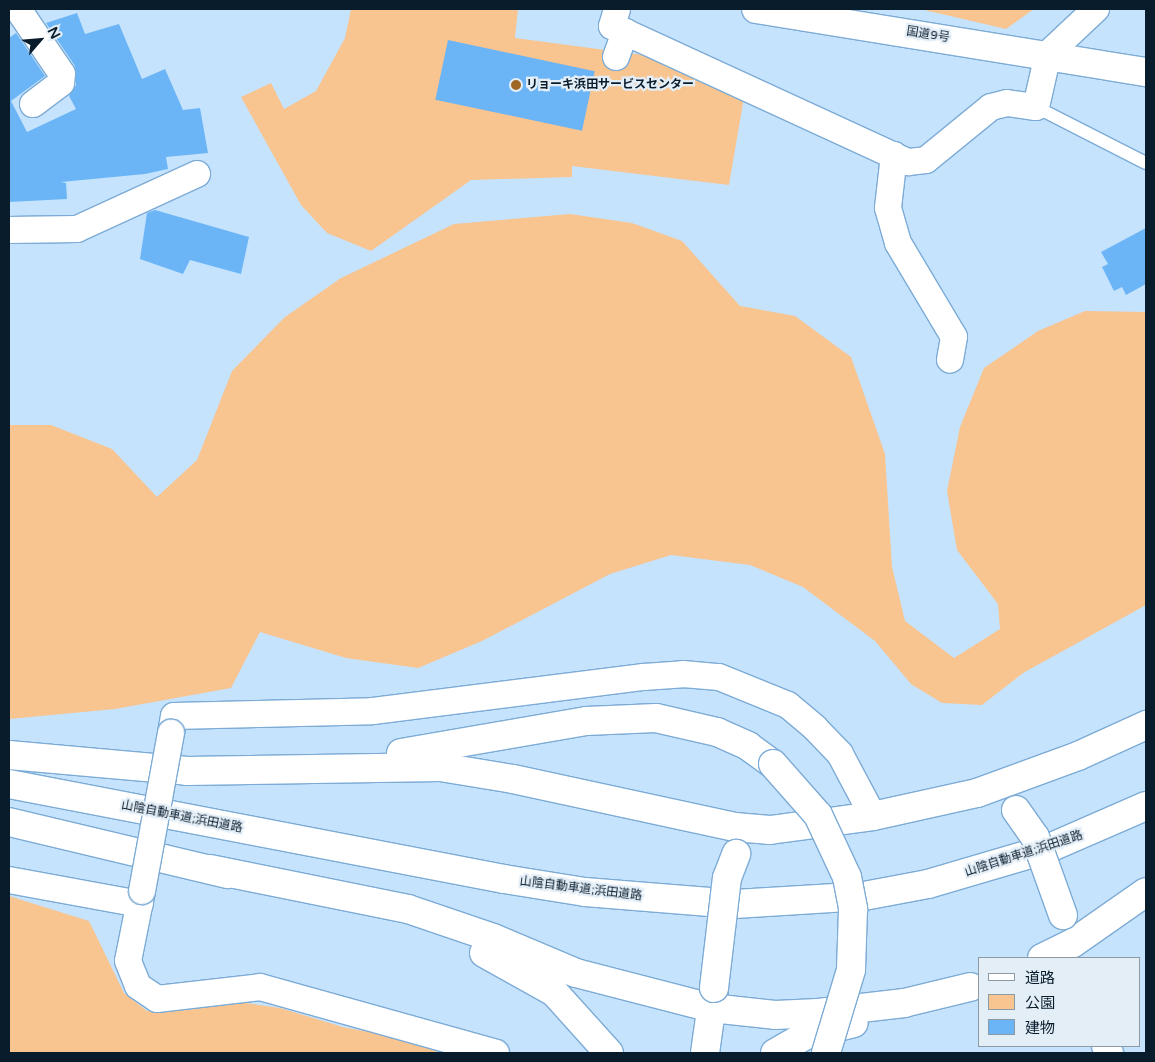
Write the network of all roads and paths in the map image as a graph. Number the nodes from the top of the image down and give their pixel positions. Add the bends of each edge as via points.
1 (18, 9) edge
2 (756, 9) edge
3 (1096, 9) edge
4 (621, 20) edge
5 (1048, 54) junction
6 (616, 57) dead end
7 (1100, 63) junction
8 (1146, 72) edge
9 (1146, 76) edge
10 (33, 104) dead end
11 (1036, 107) junction
12 (894, 155) junction
13 (1146, 163) edge
14 (197, 174) dead end
15 (9, 230) edge
16 (950, 360) dead end
17 (1146, 725) edge
18 (9, 755) edge
19 (261, 770) junction
20 (9, 784) edge
21 (976, 793) junction
22 (1146, 806) edge
23 (873, 816) junction
24 (9, 822) edge
25 (770, 830) junction
26 (210, 869) junction
27 (9, 880) edge
28 (1146, 892) edge
29 (141, 897) junction
30 (1075, 951) edge
31 (1047, 957) edge
32 (974, 985) edge
33 (713, 998) junction
34 (496, 1053) edge
35 (610, 1053) edge
36 (705, 1053) edge
37 (774, 1053) edge
38 (826, 1053) edge

1 - 10 street via 62,74 61,83
2 - 5 main road, 国道9号
3 - 5 street
4 - 6 street
4 - 12 street
5 - 7 main road, 国道9号
5 - 11 street
7 - 8 main road, 国道9号
7 - 9 main road, 国道9号
11 - 12 street via 1007,102 991,107 926,160 908,162
11 - 13 lane
12 - 16 street via 888,208 898,243 954,337
14 - 15 street via 77,229
17 - 21 main road via 1078,756
18 - 19 main road via 133,768
19 - 25 main road via 449,768 735,828
19 - 38 main road, bridge via 460,744 620,717 686,722 748,746 773,764 797,788 826,831 847,877 853,909 851,970
20 - 22 main road, 山陰自動車道;浜田道路 via 585,892 735,904 864,896 928,884 1047,849
21 - 23 main road
21 - 30 main road, bridge via 1001,799 1016,810 1035,837
23 - 25 main road
23 - 29 street, bridge via 840,754 815,728 788,705 719,677 683,674 644,677 373,711 174,716
24 - 26 main road
25 - 33 main road, bridge via 747,842 736,854 727,878
26 - 33 main road via 408,909 450,922 586,976
26 - 35 main road via 414,926 498,959 554,992 581,1017
27 - 29 street
28 - 30 main road
29 - 34 street via 128,961 138,986 157,999 260,987
30 - 31 main road
32 - 33 main road via 904,1003 818,1013 775,1015
32 - 37 main road via 806,1036
33 - 36 main road

